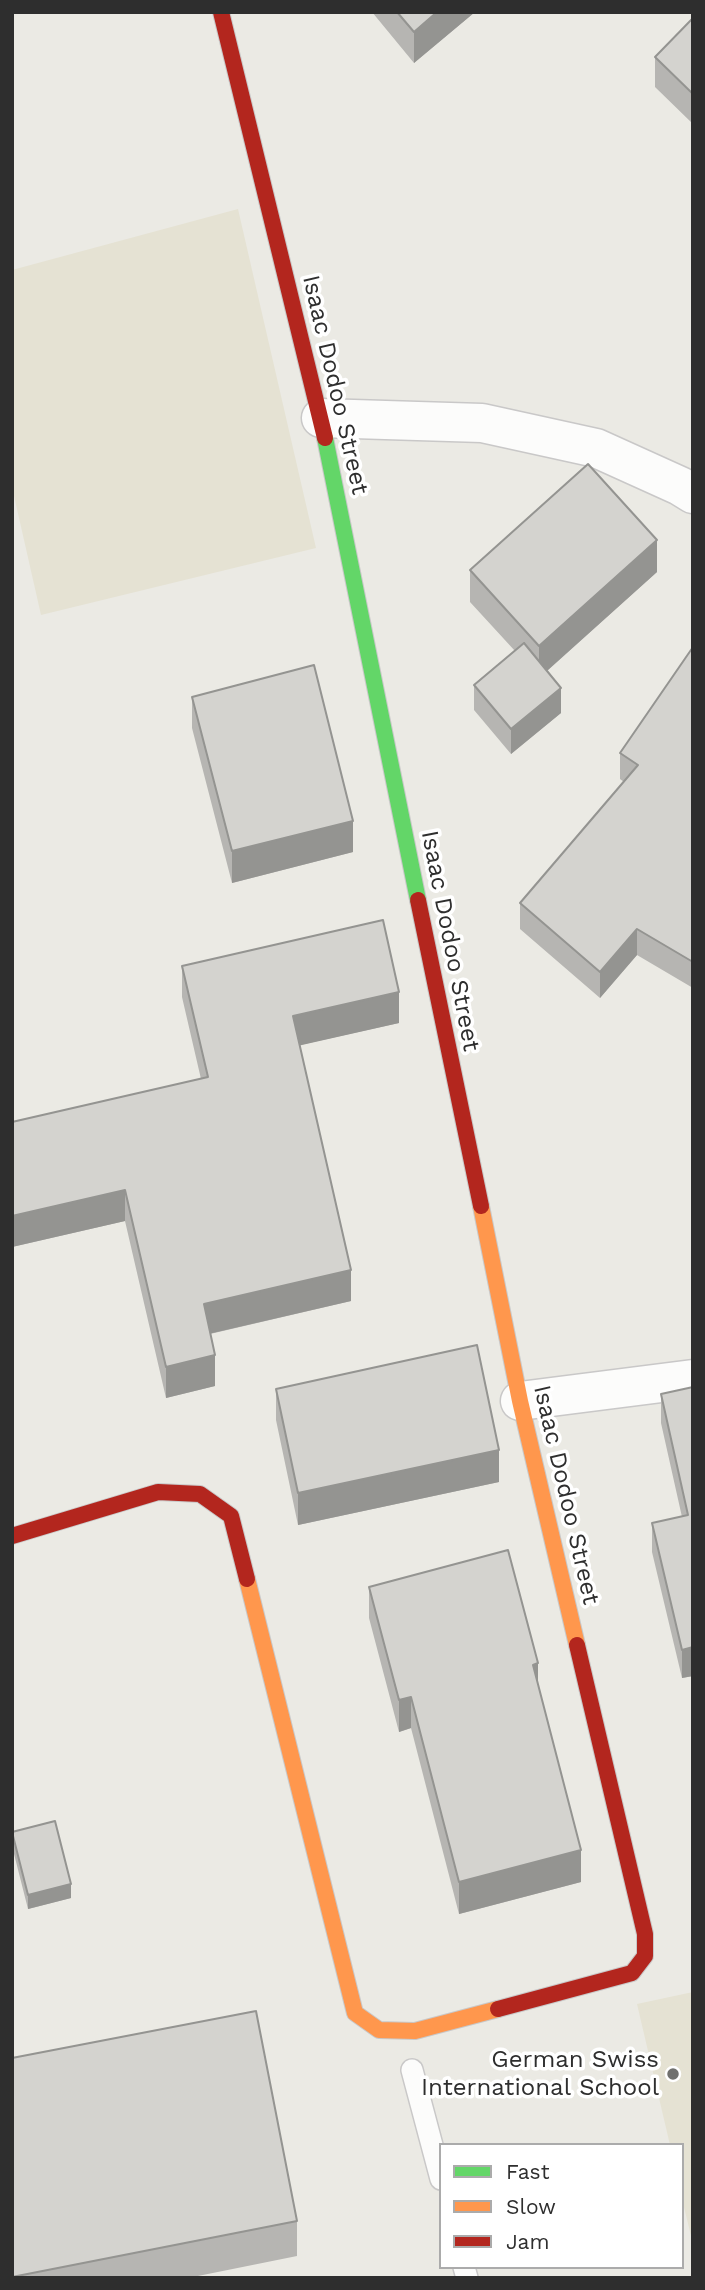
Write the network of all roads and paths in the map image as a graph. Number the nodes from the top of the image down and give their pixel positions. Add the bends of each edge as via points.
1 (221, 12) edge
2 (321, 418) junction
3 (693, 494) edge
4 (693, 1379) edge
5 (520, 1401) junction
6 (12, 1536) edge
7 (412, 2070) dead end
8 (439, 2171) edge

1 - 2 street, Isaac Dodoo Street
2 - 3 street via 482,423 596,448
2 - 5 street, Isaac Dodoo Street
4 - 5 street
5 - 6 street, Isaac Dodoo Street via 645,1934 645,1956 632,1973 428,2028 379,2029 355,2012 231,1516 200,1493 158,1492
7 - 8 lane

